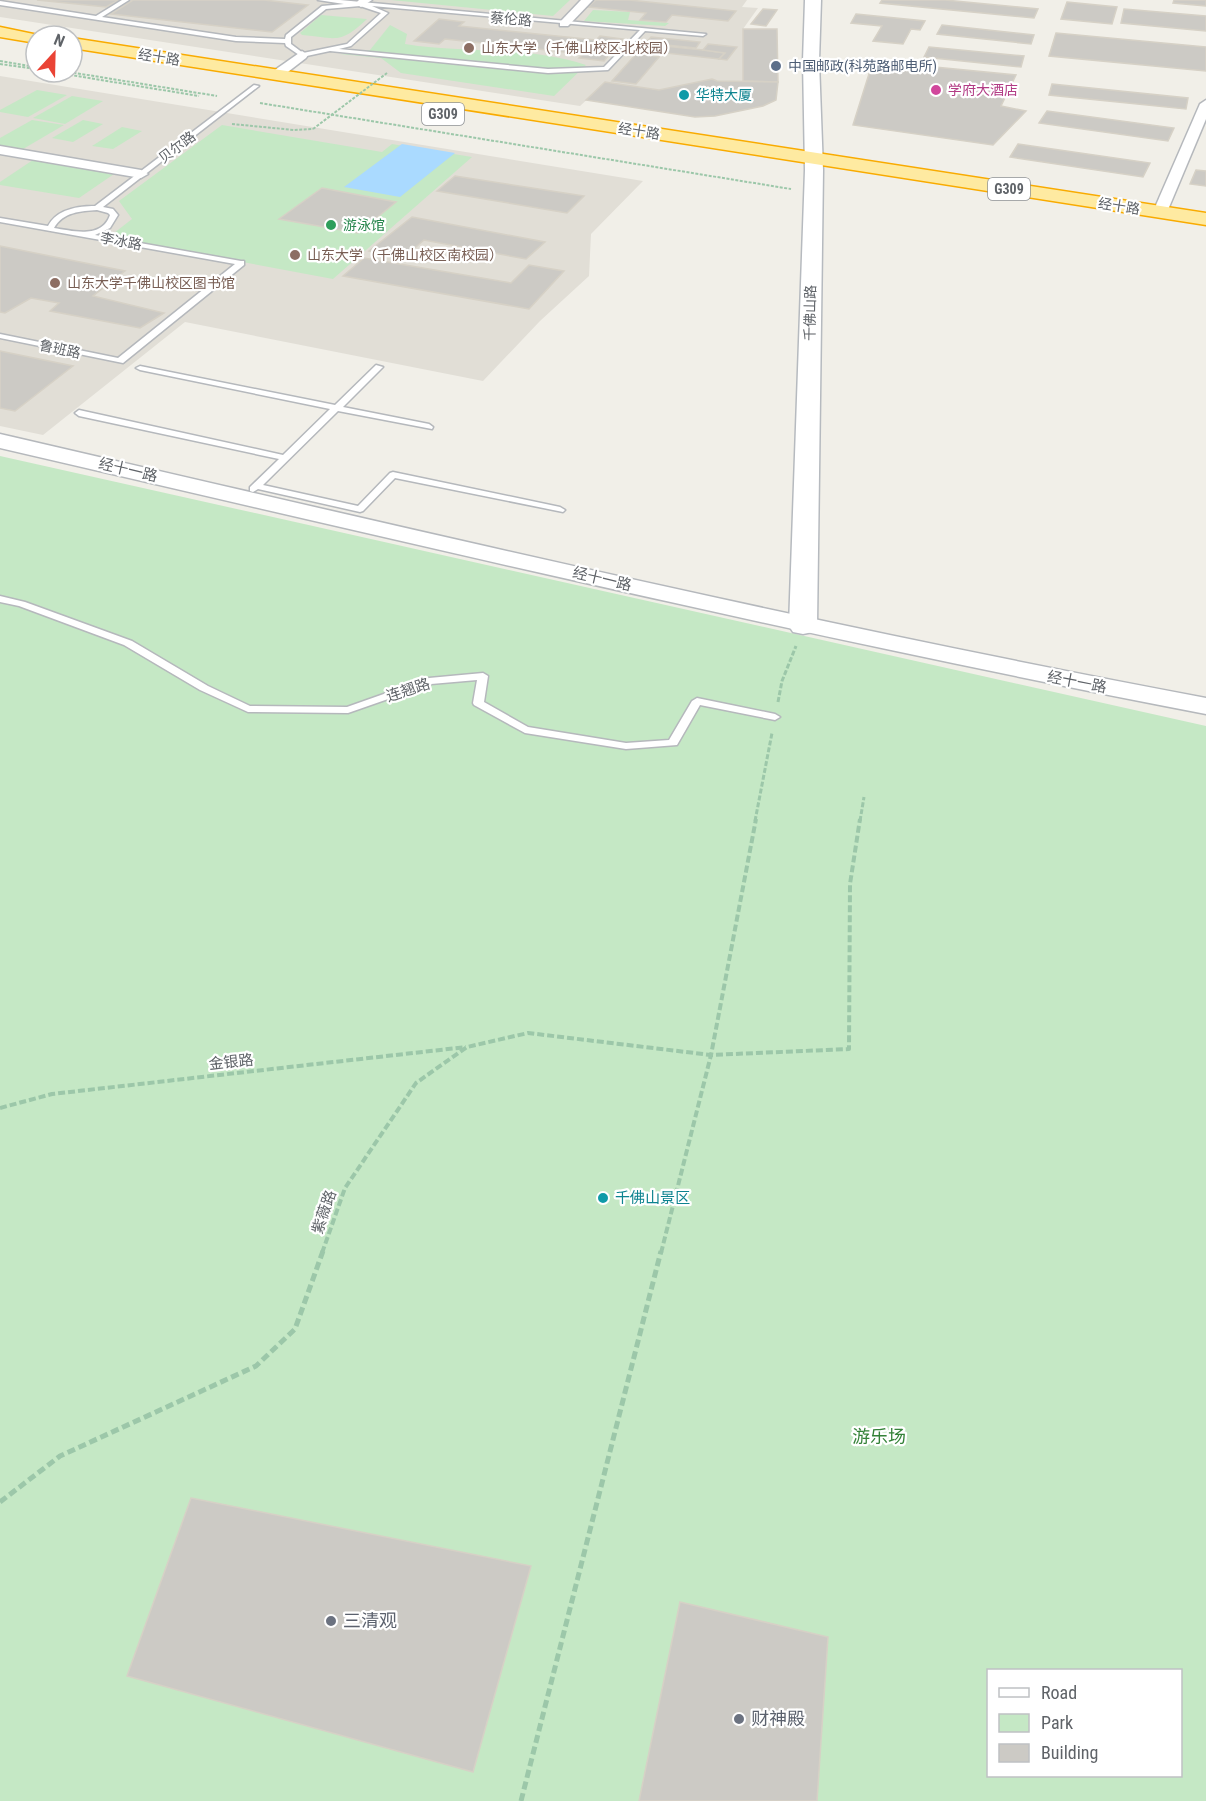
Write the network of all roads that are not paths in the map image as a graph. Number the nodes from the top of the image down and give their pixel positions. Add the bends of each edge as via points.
1 (126, 0) edge
2 (321, 0) edge
3 (586, 0) edge
4 (813, 0) edge
5 (364, 2) edge
6 (0, 3) edge
7 (96, 18) junction
8 (564, 24) junction
9 (643, 30) junction
10 (0, 32) edge
11 (703, 34) dead end
12 (24, 36) edge
13 (287, 41) junction
14 (84, 46) edge
15 (0, 47) edge
16 (333, 50) junction
17 (24, 51) edge
18 (302, 55) junction
19 (84, 60) edge
20 (276, 75) junction
21 (256, 86) junction
22 (1206, 104) edge
23 (0, 150) edge
24 (141, 174) junction
25 (813, 174) junction
26 (97, 208) junction
27 (1160, 212) junction
28 (1206, 219) edge
29 (0, 220) edge
30 (50, 229) junction
31 (1206, 234) edge
32 (86, 235) junction
33 (0, 336) edge
34 (120, 361) joint
35 (379, 367) dead end
36 (140, 368) dead end
37 (337, 408) junction
38 (79, 413) dead end
39 (429, 427) dead end
40 (0, 441) edge
41 (285, 458) junction
42 (250, 492) junction
43 (560, 510) dead end
44 (0, 599) edge
45 (803, 626) junction
46 (1206, 706) edge
47 (775, 717) road end

1 - 7 lane
2 - 5 lane, 蔡伦路
3 - 8 street
4 - 25 main road, 千佛山路
5 - 8 lane, 蔡伦路
5 - 13 lane via 324,7 288,36
5 - 16 lane via 385,13 349,45
6 - 7 lane
7 - 13 lane via 236,39
8 - 9 lane, 蔡伦路
9 - 11 lane, 蔡伦路
9 - 16 lane via 606,69 595,70 548,71
10 - 12 highway
13 - 18 lane
14 - 20 highway, 经十路 / G309
15 - 17 highway
16 - 18 lane
18 - 20 street
19 - 21 highway, 经十路 / G309
20 - 25 highway, 经十路 / G309
21 - 24 lane, 贝尔路
21 - 25 highway, 经十路 / G309
22 - 27 street
23 - 24 street
24 - 26 lane, 贝尔路
25 - 27 highway, 经十路 / G309
25 - 31 highway, 经十路 / G309
25 - 45 main road, 千佛山路
26 - 30 lane, 贝尔路 via 67,213 57,218
26 - 32 lane via 110,211 113,221
27 - 28 highway, 经十路 / G309
29 - 30 lane, 李冰路
30 - 32 lane, 李冰路
32 - 34 lane, 李冰路 via 241,263
33 - 34 lane, 鲁班路
35 - 37 lane
36 - 37 lane
37 - 39 lane
37 - 41 lane
38 - 41 lane
40 - 42 street, 经十一路
41 - 42 lane
42 - 43 lane via 360,509 393,475
42 - 45 street, 经十一路
44 - 47 lane, 连翘路 via 128,643 248,709 348,710 429,681 483,676 478,703 525,730 626,746 672,743 698,701
45 - 46 street, 经十一路

